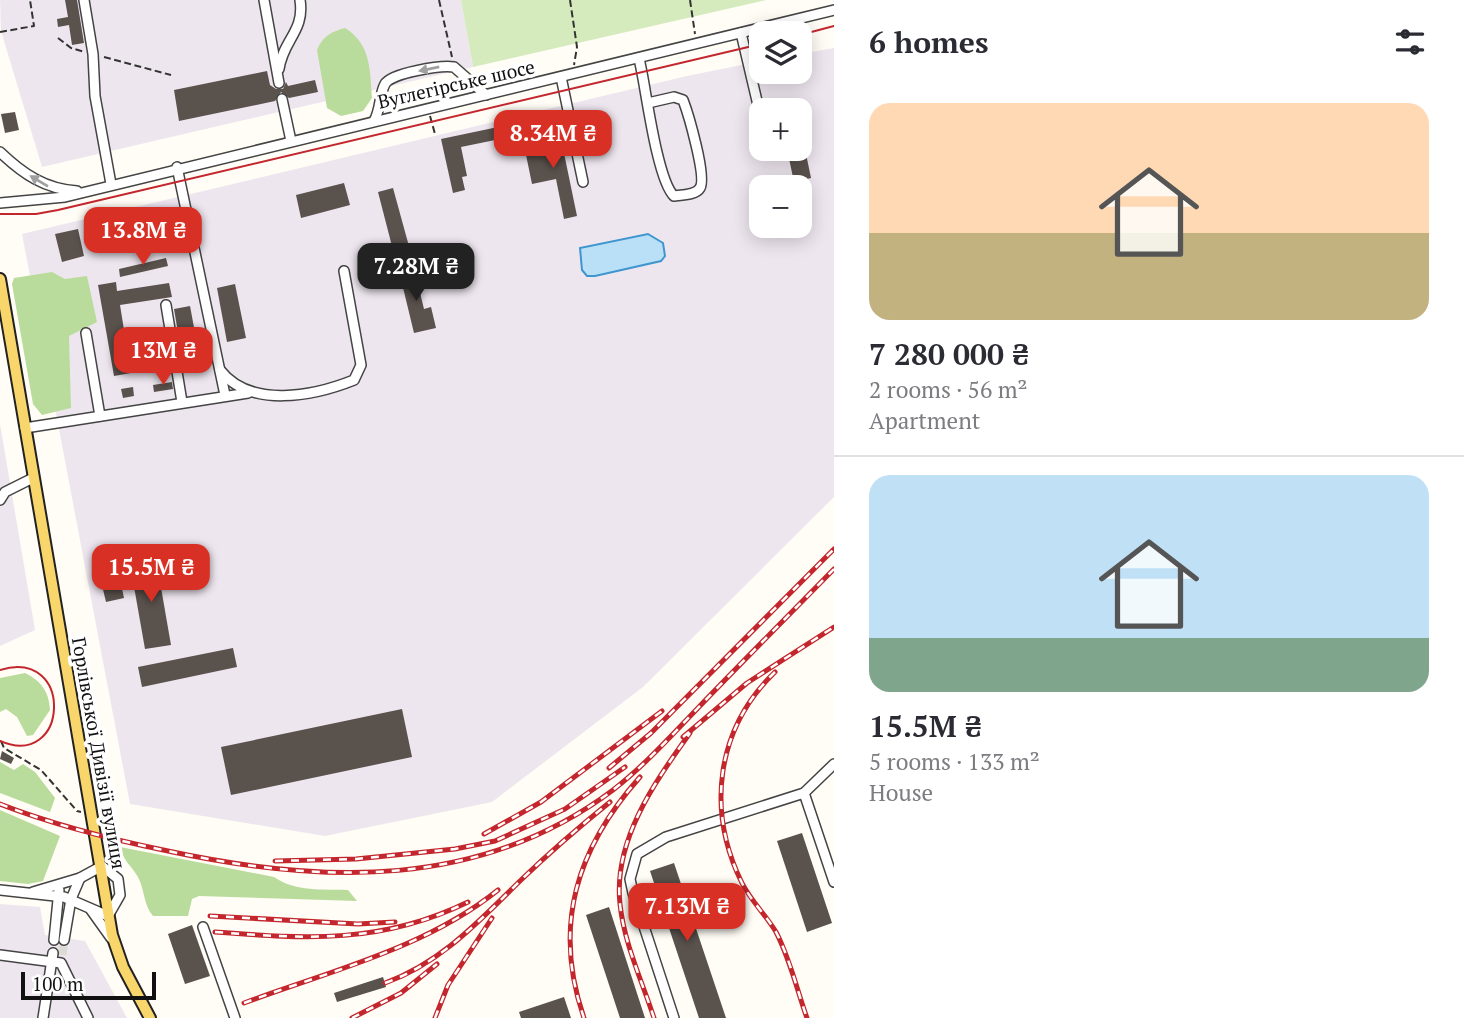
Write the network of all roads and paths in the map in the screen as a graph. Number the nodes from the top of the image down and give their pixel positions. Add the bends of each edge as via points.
1 (30, 0) edge
2 (84, 0) edge
3 (264, 0) edge
4 (300, 0) edge
5 (439, 0) edge
6 (570, 0) edge
7 (690, 0) edge
8 (834, 10) edge
9 (0, 32) edge
10 (741, 33) junction
11 (58, 38) dead end
12 (698, 44) junction
13 (93, 54) junction
14 (639, 58) junction
15 (454, 67) junction
16 (576, 73) junction
17 (171, 75) dead end
18 (561, 77) junction
19 (486, 94) junction
20 (756, 98) edge
21 (282, 99) dead end
22 (648, 103) junction
23 (429, 108) junction
24 (374, 121) junction
25 (435, 134) dead end
26 (291, 141) junction
27 (0, 152) edge
28 (177, 167) junction
29 (583, 182) dead end
30 (111, 184) junction
31 (86, 191) junction
32 (0, 203) edge
33 (344, 271) dead end
34 (0, 279) edge
35 (166, 305) dead end
36 (86, 333) dead end
37 (220, 370) junction
38 (256, 394) junction
39 (225, 395) junction
40 (182, 402) junction
41 (100, 416) junction
42 (25, 428) junction
43 (33, 478) junction
44 (0, 500) edge
45 (1, 741) edge
46 (834, 764) edge
47 (804, 793) junction
48 (93, 812) junction
49 (102, 866) junction
50 (80, 878) junction
51 (834, 882) edge
52 (60, 885) junction
53 (0, 890) edge
54 (33, 892) junction
55 (58, 896) junction
56 (71, 899) junction
57 (88, 906) junction
58 (108, 916) junction
59 (203, 927) dead end
60 (114, 943) junction
61 (0, 955) edge
62 (57, 958) junction
63 (43, 1018) edge
64 (88, 1018) edge
65 (150, 1018) edge
66 (234, 1018) edge
67 (674, 1018) edge

1 - 9 path via 34,26
2 - 13 street
3 - 4 street via 278,79 281,54 302,20
5 - 15 path
6 - 16 path
7 - 12 path
8 - 10 street, Вуглегірське шосе
10 - 12 street, Вуглегірське шосе
10 - 20 street
11 - 13 path via 71,48
12 - 14 street, Вуглегірське шосе
13 - 17 path
13 - 30 street via 94,96
14 - 16 street, Вуглегірське шосе
14 - 22 street
15 - 19 street
15 -> 24 street via 393,77 384,86
16 - 18 street, Вуглегірське шосе
18 - 19 street, Вуглегірське шосе
18 - 29 street
19 - 23 street, Вуглегірське шосе
21 - 26 street
22 - 22 street via 674,97 683,100 702,174 696,192 674,196 669,191
23 - 24 street, Вуглегірське шосе
23 - 25 path
24 - 26 street, Вуглегірське шосе
26 - 28 street, Вуглегірське шосе
31 -> 27 street via 41,184
28 - 30 street, Вуглегірське шосе
28 - 37 street
30 - 31 street, Вуглегірське шосе
31 - 32 street, Вуглегірське шосе
33 - 38 street via 358,376 344,384 278,397
34 - 42 main road, Горлівської Дивізії вулиця
35 - 40 street
36 - 41 street
37 - 38 street via 233,386
37 - 39 street
38 - 39 street
39 - 40 street
40 - 41 street
41 - 42 street
42 - 43 main road, Горлівської Дивізії вулиця
43 - 44 street via 5,492
43 - 48 main road, Горлівської Дивізії вулиця
45 - 48 path via 4,748 41,770 77,811
46 - 47 street
47 - 51 street
47 - 67 street via 666,837 637,854 630,879 633,893
48 - 49 main road, Горлівської Дивізії вулиця
49 - 50 street
49 - 58 main road, Горлівської Дивізії вулиця
50 - 52 street
50 - 56 street
52 - 54 street
52 - 55 street
53 - 54 street
54 - 55 street
55 - 56 street
55 - 56 street via 59,940
56 - 57 street
57 - 58 street
57 - 60 street
58 - 60 main road, Горлівської Дивізії вулиця
59 - 66 street
60 - 65 main road, Горлівської Дивізії вулиця
61 - 62 street
62 - 63 street
62 - 64 street

